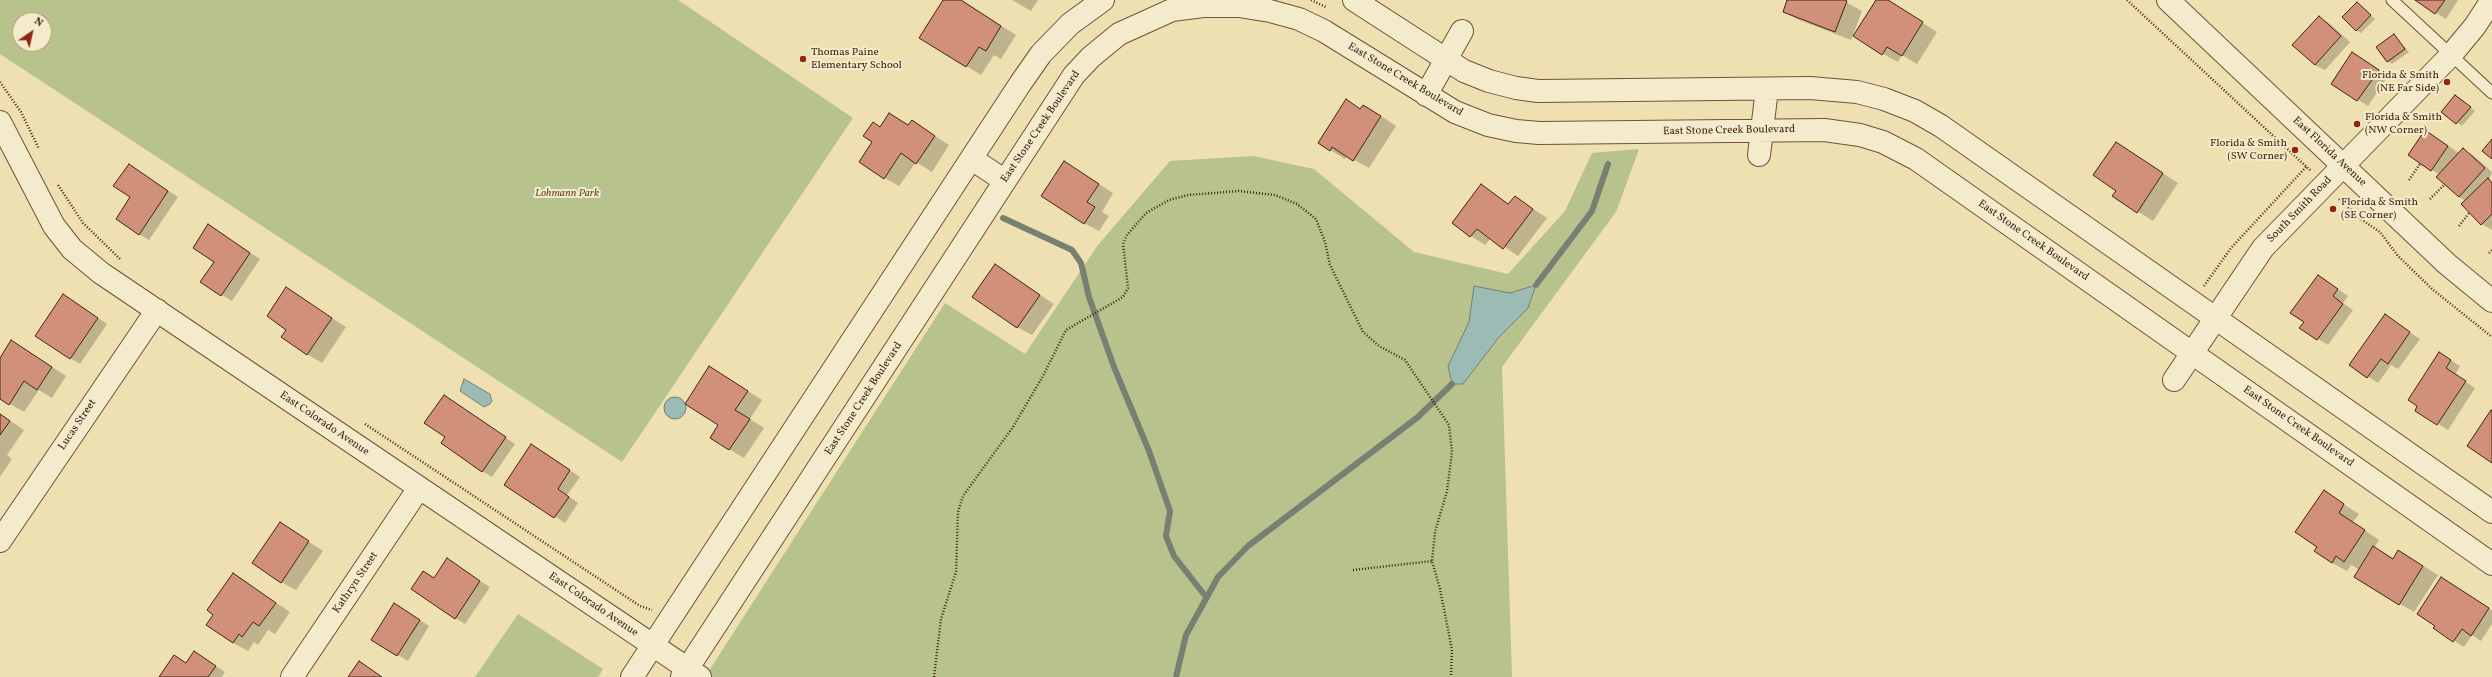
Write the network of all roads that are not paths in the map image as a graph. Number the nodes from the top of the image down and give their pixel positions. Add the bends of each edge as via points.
1 (1104, 0) edge
2 (1354, 0) edge
3 (2168, 0) edge
4 (2392, 0) edge
5 (2492, 0) edge
6 (1193, 3) edge
7 (1462, 31) dead end
8 (2451, 55) junction
9 (1446, 61) junction
10 (1767, 89) junction
11 (2492, 93) edge
12 (1426, 95) junction
13 (0, 122) edge
14 (1762, 130) junction
15 (1759, 155) dead end
16 (972, 159) junction
17 (2344, 166) junction
18 (1005, 181) junction
19 (2492, 301) edge
20 (157, 310) junction
21 (2215, 320) junction
22 (2193, 353) junction
23 (2174, 380) dead end
24 (419, 488) junction
25 (2492, 512) edge
26 (0, 541) edge
27 (2492, 564) edge
28 (653, 645) junction
29 (690, 674) edge
30 (292, 677) edge
31 (632, 677) edge

1 - 16 street via 1070,24 1042,54
2 - 9 street
3 - 17 street, East Florida Avenue
4 - 8 lane
5 - 8 street, South Smith Road
6 - 12 street, East Stone Creek Boulevard via 1270,10 1298,19 1324,31
6 - 18 street, East Stone Creek Boulevard via 1119,34 1091,57 1056,102
7 - 9 street
8 - 11 lane
8 - 17 street, South Smith Road
9 - 10 street via 1489,81 1538,91
9 - 12 street
10 - 14 street
10 - 21 street via 1810,88 1857,92 1915,111 1947,130
12 - 14 street, East Stone Creek Boulevard via 1455,112 1488,125 1516,131
13 - 20 street, East Colorado Avenue via 54,226 72,249
14 - 15 street
14 - 22 street, East Stone Creek Boulevard via 1824,130 1860,135 1883,142 1916,159
16 - 18 street
16 - 28 street
17 - 19 street, East Florida Avenue via 2447,264
17 - 21 street, South Smith Road via 2263,248
18 - 29 street, East Stone Creek Boulevard
20 - 24 street, East Colorado Avenue
20 - 26 street, Lucas Street
21 - 22 street, South Smith Road
21 - 25 street
22 - 23 street, South Smith Road
22 - 27 street, East Stone Creek Boulevard
24 - 28 street, East Colorado Avenue
24 - 30 street, Kathryn Street
28 - 29 street, East Colorado Avenue
28 - 31 street

